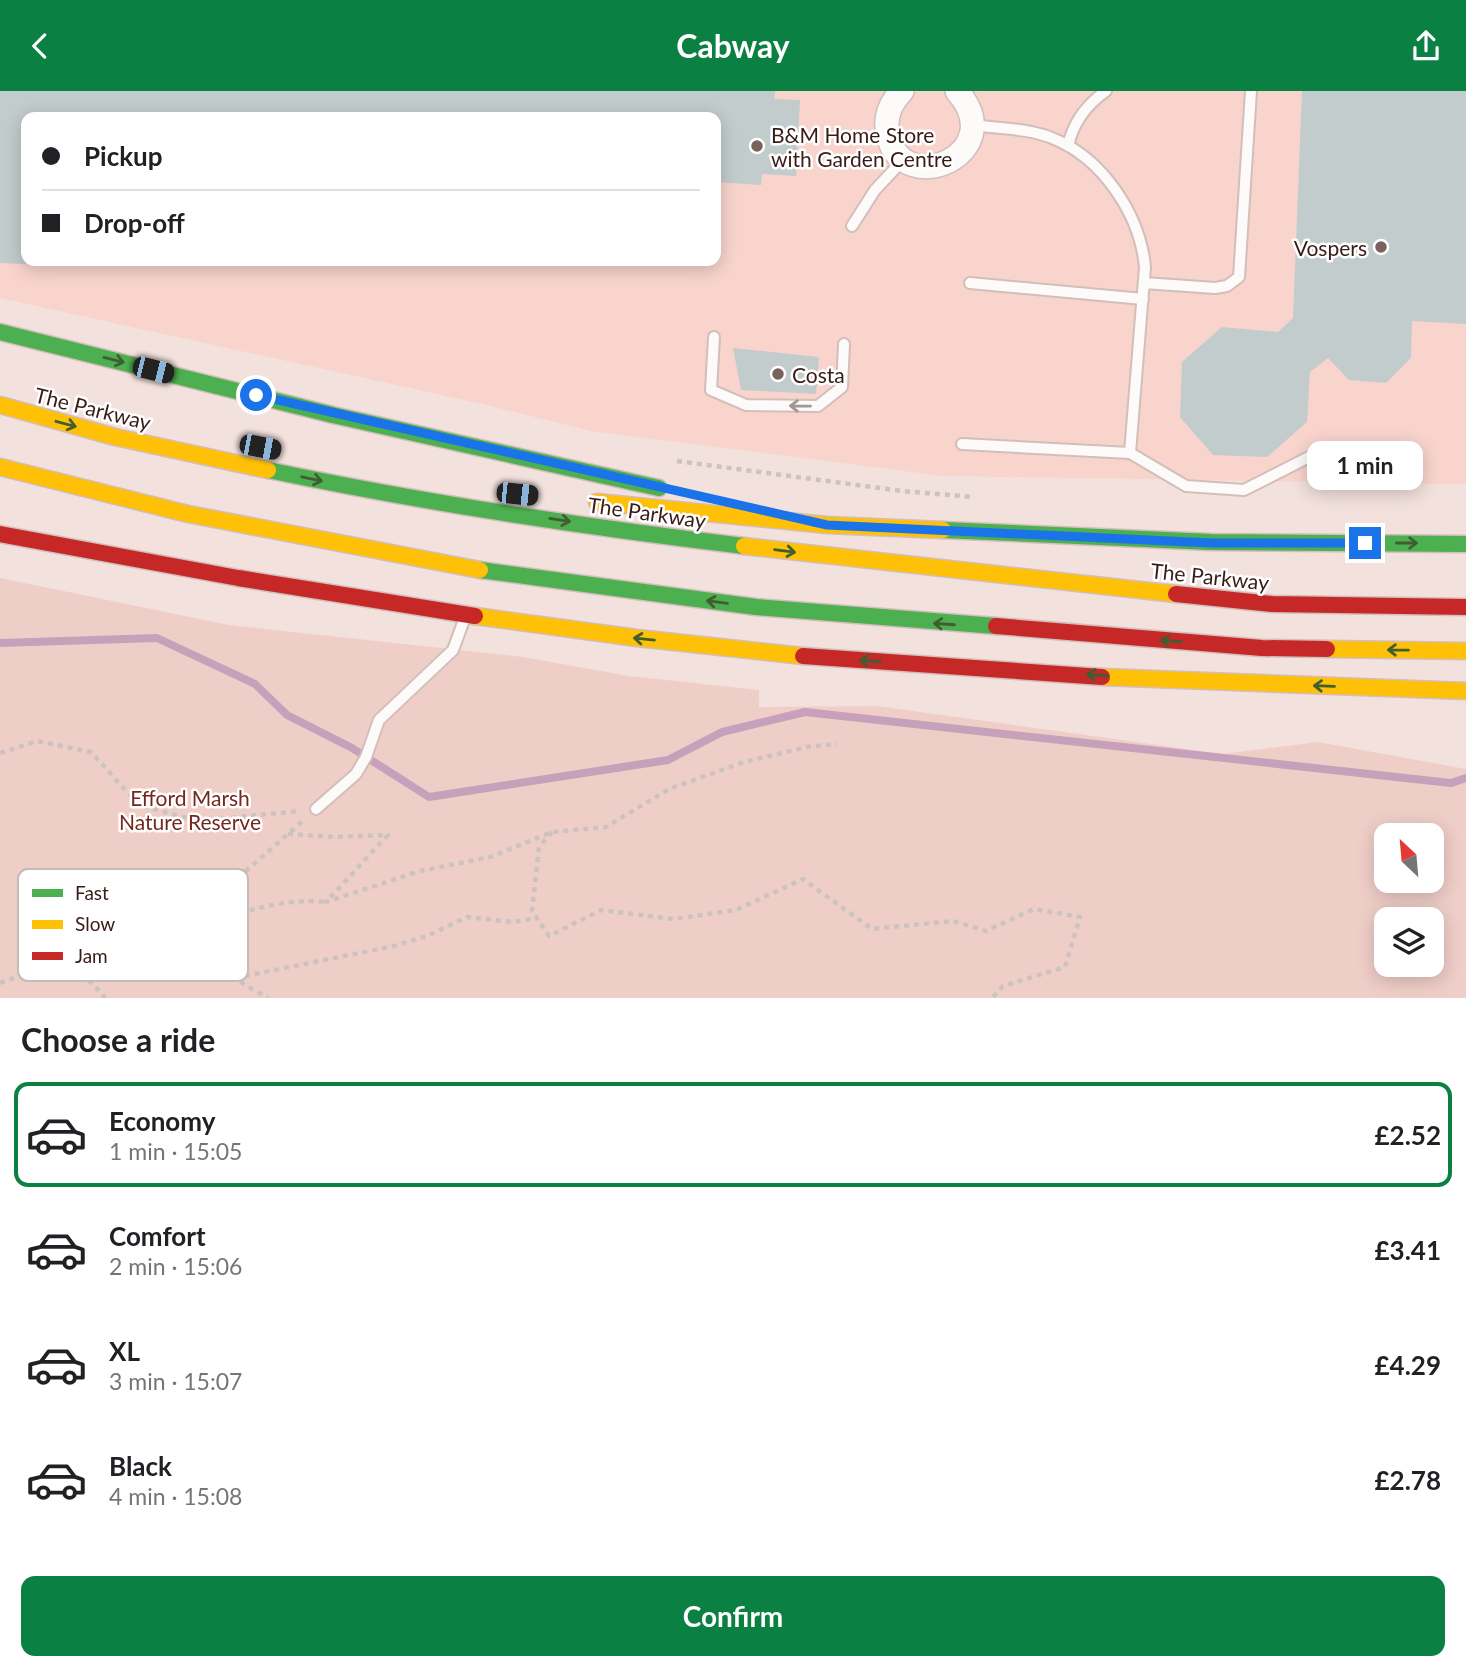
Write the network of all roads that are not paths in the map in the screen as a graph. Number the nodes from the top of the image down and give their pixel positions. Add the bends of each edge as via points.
1 (902, 91) edge
2 (957, 91) edge
3 (1106, 91) edge
4 (1251, 91) edge
5 (973, 125) junction
6 (1068, 146) junction
7 (904, 159) junction
8 (852, 226) dead end
9 (970, 283) dead end
10 (1144, 283) junction
11 (1143, 299) junction
12 (0, 332) edge
13 (714, 337) dead end
14 (844, 344) dead end
15 (0, 405) edge
16 (962, 444) dead end
17 (1130, 453) junction
18 (1315, 454) dead end
19 (0, 467) edge
20 (585, 501) dead end
21 (78, 503) dead end
22 (188, 514) junction
23 (827, 525) junction
24 (0, 534) edge
25 (1466, 544) edge
26 (1466, 607) edge
27 (466, 614) junction
28 (1466, 651) edge
29 (1466, 691) edge
30 (316, 809) road end

1 - 7 street via 888,111 886,124 888,138
2 - 5 street via 971,112
3 - 6 lane via 1072,127
4 - 10 lane via 1239,277 1215,288
5 - 6 lane via 1031,132
5 - 7 street via 964,151 942,166
6 - 10 lane via 1091,162 1136,222 1143,245
7 - 8 lane via 875,190
9 - 11 lane
10 - 11 lane
11 - 17 lane
12 -> 23 highway via 332,415
14 -> 13 lane via 842,387 818,406 746,405 710,390
15 -> 26 highway, The Parkway via 115,437 335,484 639,533 1272,604
16 - 17 lane
17 - 18 lane via 1186,487 1244,490
19 - 22 highway
20 - 23 highway
21 - 22 highway
28 -> 22 highway via 1262,648 756,607 509,575
23 -> 25 highway via 1211,543
24 - 27 highway
29 -> 27 highway via 853,660
27 - 30 lane via 453,650 379,720 356,774

